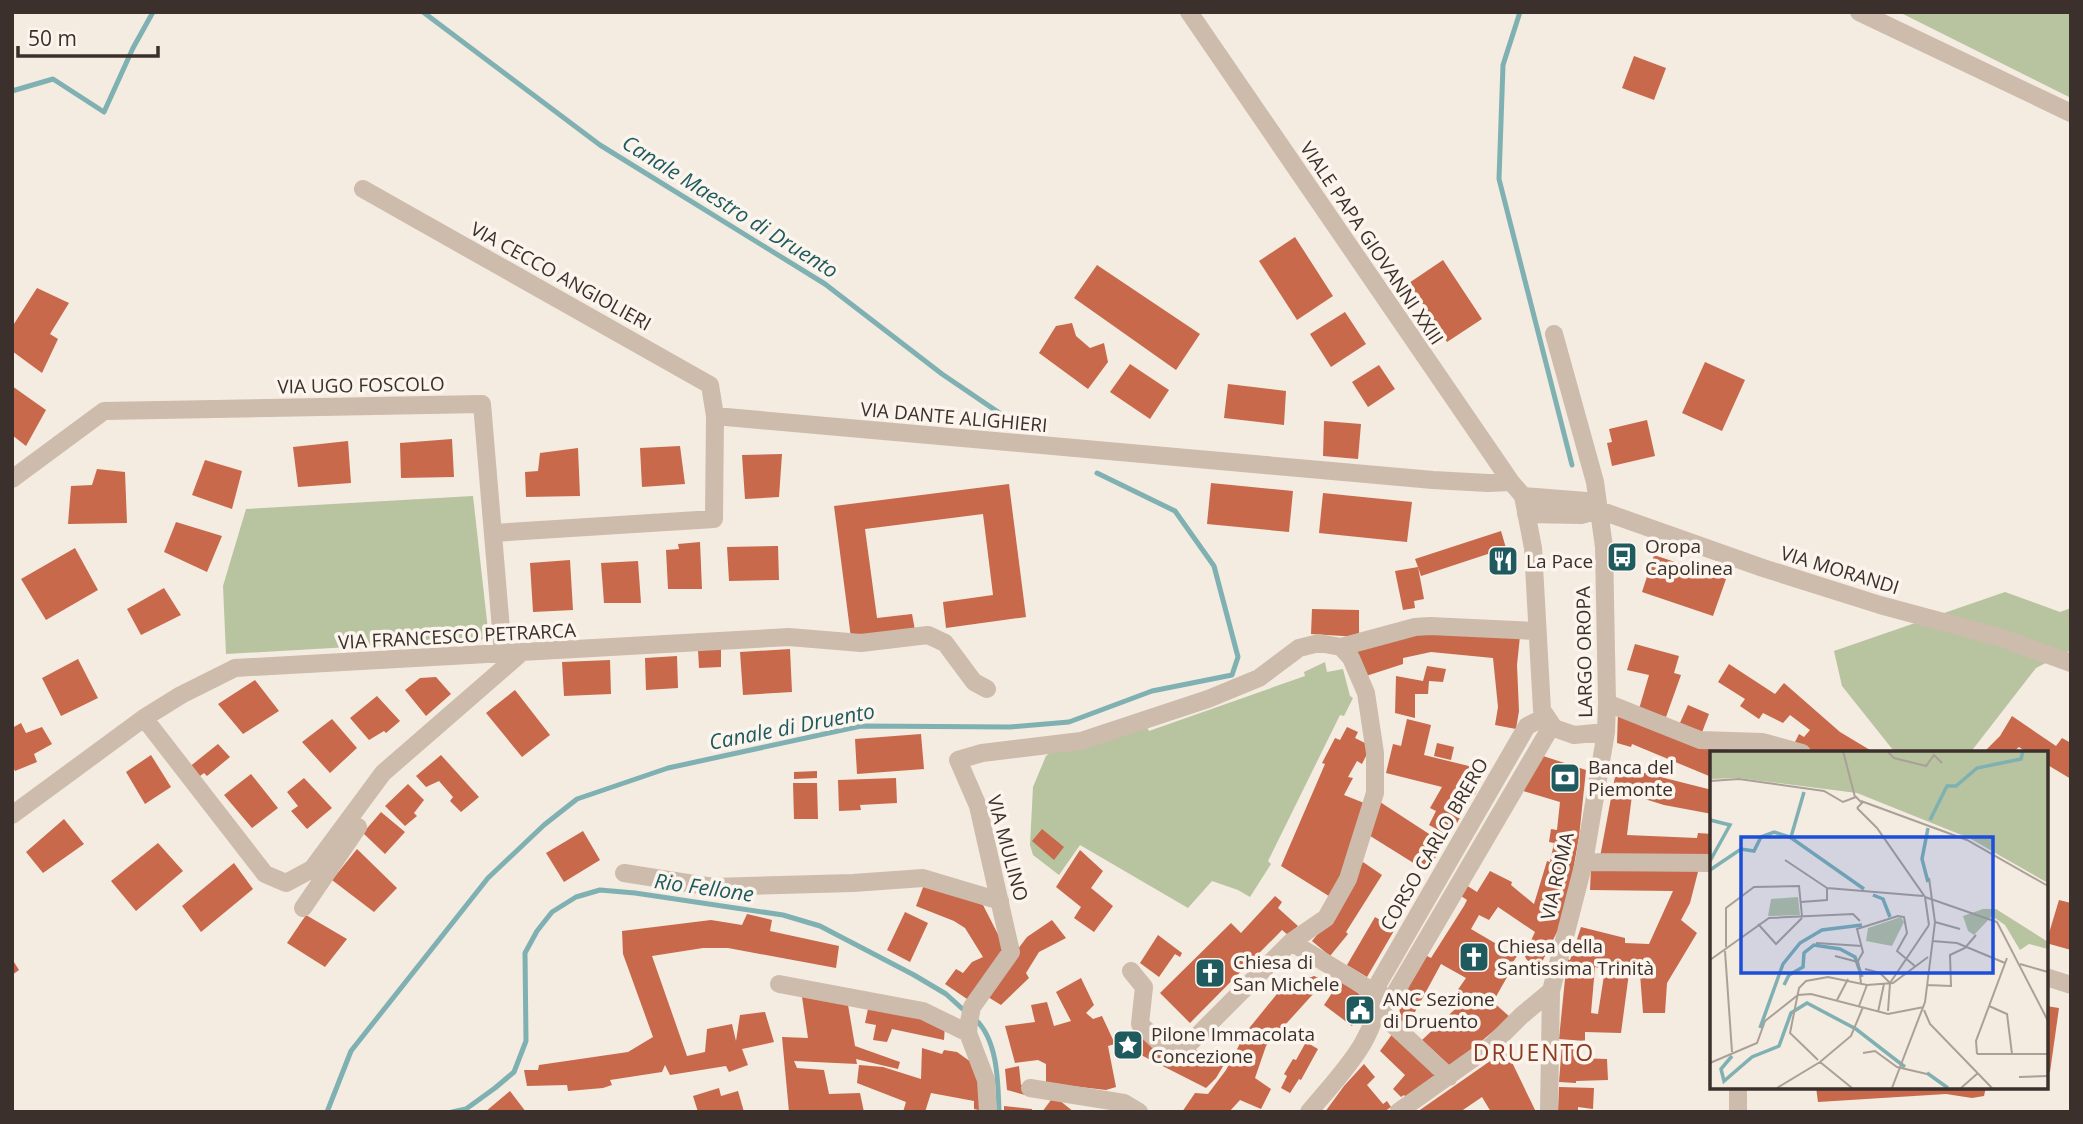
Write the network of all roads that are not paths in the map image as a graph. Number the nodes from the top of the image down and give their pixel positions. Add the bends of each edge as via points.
1 (1189, 12) edge
2 (1859, 12) edge
3 (2071, 113) edge
4 (363, 189) dead end
5 (1554, 334) dead end
6 (715, 416) junction
7 (12, 479) edge
8 (1511, 482) junction
9 (1524, 505) junction
10 (1599, 510) junction
11 (493, 533) junction
12 (1538, 631) junction
13 (1340, 647) junction
14 (519, 653) junction
15 (2071, 663) edge
16 (987, 689) dead end
17 (1607, 703) junction
18 (144, 718) junction
19 (1549, 722) junction
20 (1606, 732) junction
21 (1795, 751) edge
22 (12, 815) edge
23 (1584, 862) junction
24 (1710, 863) edge
25 (624, 873) dead end
26 (1000, 901) junction
27 (303, 908) dead end
28 (1291, 942) junction
29 (1130, 971) dead end
30 (2048, 978) edge
31 (779, 984) dead end
32 (2071, 985) edge
33 (1551, 990) junction
34 (1379, 1004) junction
35 (970, 1021) junction
36 (1449, 1077) junction
37 (1030, 1088) dead end
38 (1738, 1089) edge
39 (988, 1112) edge
40 (1139, 1112) edge
41 (1309, 1112) edge
42 (1398, 1112) edge
43 (1549, 1112) edge
44 (1738, 1112) edge

1 - 8 street, VIALE PAPA GIOVANNI XXIII
2 - 3 street
4 - 6 street, VIA CECCO ANGIOLIERI via 710,384
5 - 10 street, LARGO OROPA
6 - 8 street, VIA DANTE ALIGHIERI via 1433,480
6 - 11 street via 713,519
7 - 11 street, VIA UGO FOSCOLO via 104,411 482,404
8 - 9 street, VIALE PAPA GIOVANNI XXIII
9 - 10 street via 1586,500
9 - 12 street, LARGO OROPA via 1533,548
10 - 15 street, VIA MORANDI via 1763,568 1999,637
10 - 17 street, LARGO OROPA
11 - 14 street, VIA UGO FOSCOLO
12 - 13 street via 1430,625
12 - 19 street, LARGO OROPA via 1542,710
13 - 26 street, VIA MULINO via 1319,643 1299,648 1259,678 1081,741 958,760 978,806
13 - 28 street via 1351,658 1366,693 1375,753 1375,793 1348,879 1326,918
14 - 16 street, VIA FRANCESCO PETRARCA via 789,637 861,643 928,635 945,643 974,682
14 - 18 street, VIA FRANCESCO PETRARCA via 235,668
14 - 18 street via 383,773 312,869 285,883 265,874
14 - 27 street via 390,783
17 - 20 street, LARGO OROPA
17 - 21 street via 1700,740 1762,742
18 - 22 street, VIA FRANCESCO PETRARCA
19 - 20 street, LARGO OROPA via 1574,735
19 - 34 street, CORSO CARLO BRERO via 1527,726 1384,972 1378,984
20 - 23 street, VIA ROMA
23 - 24 street
23 - 33 street, VIA ROMA
25 - 26 street via 713,887 923,878
26 - 35 street, VIA MULINO via 1011,952
28 - 29 street via 1191,1042 1163,1045 1140,1024 1144,987
28 - 34 street via 1364,986
30 - 32 street
31 - 35 street
33 - 36 street via 1492,1045
33 - 43 street, VIA ROMA
34 - 36 street via 1390,1022
34 - 41 street, CORSO CARLO BRERO via 1362,1048
35 - 39 street via 986,1080
36 - 42 street
37 - 40 street via 1124,1103
38 - 44 street

